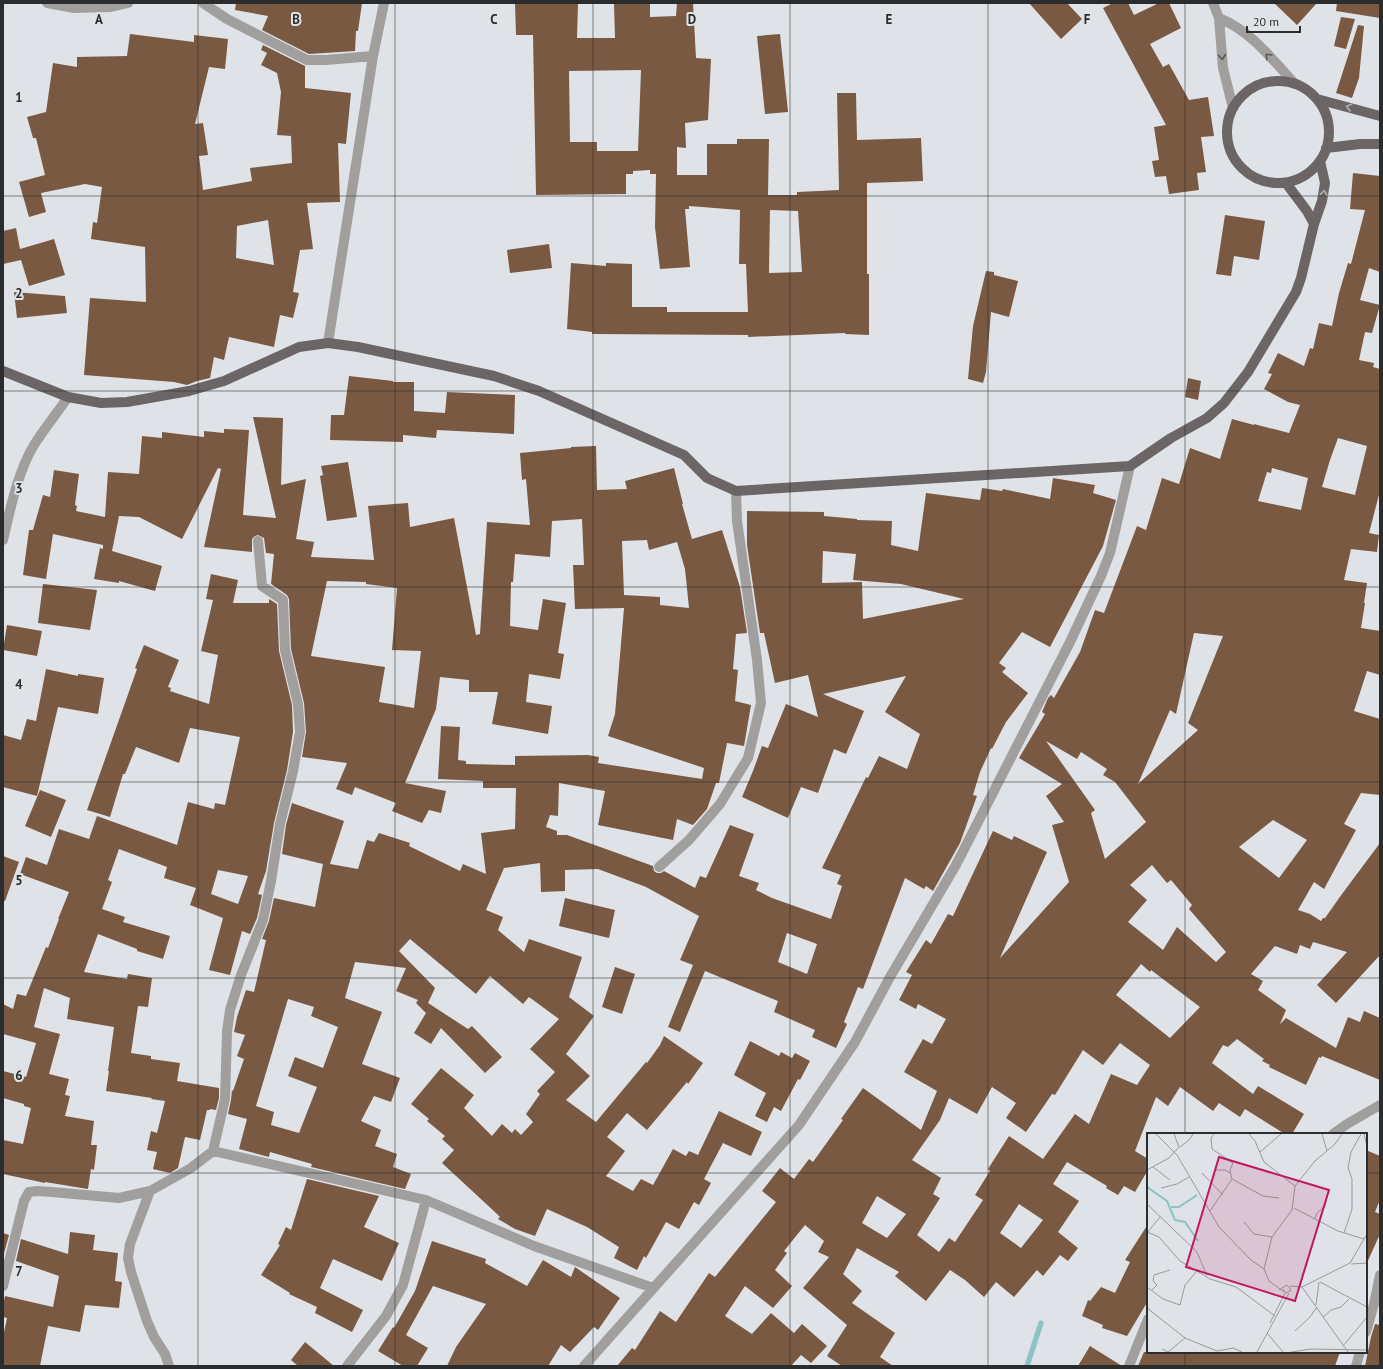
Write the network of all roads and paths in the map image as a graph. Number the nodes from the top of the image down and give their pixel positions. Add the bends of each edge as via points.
1 (47, 3) edge
2 (128, 3) edge
3 (203, 3) edge
4 (384, 3) edge
5 (1213, 3) edge
6 (1219, 18) junction
7 (373, 56) junction
8 (1295, 84) junction
9 (1317, 99) junction
10 (1233, 108) junction
11 (1380, 116) edge
12 (1380, 144) edge
13 (1326, 148) junction
14 (1320, 161) junction
15 (1286, 183) junction
16 (1314, 224) junction
17 (328, 343) junction
18 (3, 371) edge
19 (68, 397) junction
20 (1130, 466) junction
21 (736, 490) junction
22 (3, 540) edge
23 (258, 541) dead end
24 (659, 867) dead end
25 (1380, 1105) edge
26 (1334, 1133) edge
27 (213, 1151) junction
28 (150, 1191) junction
29 (426, 1200) junction
30 (1380, 1275) edge
31 (3, 1286) edge
32 (653, 1288) junction
33 (1147, 1321) edge
34 (1367, 1328) edge
35 (1360, 1353) edge
36 (168, 1366) edge
37 (347, 1366) edge
38 (584, 1366) edge
39 (1129, 1366) edge
40 (1356, 1366) edge

1 - 2 street via 74,8 111,7
3 - 7 street via 227,19 307,60
4 - 7 street
5 - 6 street
8 -> 6 street via 1245,32
6 -> 10 street via 1223,68
7 - 17 street
8 - 9 main road
8 - 10 main road via 1277,81 1259,84 1244,93
11 -> 9 main road
9 - 13 main road via 1326,114 1329,131
10 - 15 main road via 1228,121 1227,136 1236,162 1258,180
12 - 13 main road
13 - 14 main road
14 - 15 main road via 1311,172
16 -> 14 main road via 1325,183
15 - 16 main road
16 - 20 main road via 1296,292 1239,385 1207,418 1171,438
17 - 19 main road via 299,348 224,381 189,390 127,402 101,403
17 - 21 main road via 494,376 539,390 684,455 706,478
18 - 19 main road
19 - 22 street via 33,446 12,500
20 - 21 main road
20 - 32 street via 1110,553 1070,642 956,865 890,977 856,1042 799,1125
21 - 24 street via 737,521 757,660 760,703 748,758 720,804 689,840
23 - 27 street via 262,586 283,600 285,650 298,704 300,732 263,920 230,1010 225,1099
25 - 26 street
27 - 28 street via 191,1168
27 - 29 street
28 - 31 street via 119,1198 29,1192 24,1201
28 - 36 street via 130,1244 128,1258 147,1320 165,1354
29 - 32 street via 534,1246
29 - 37 street via 403,1284 386,1316
30 - 34 street
32 - 38 street
33 - 39 street
35 - 40 street

